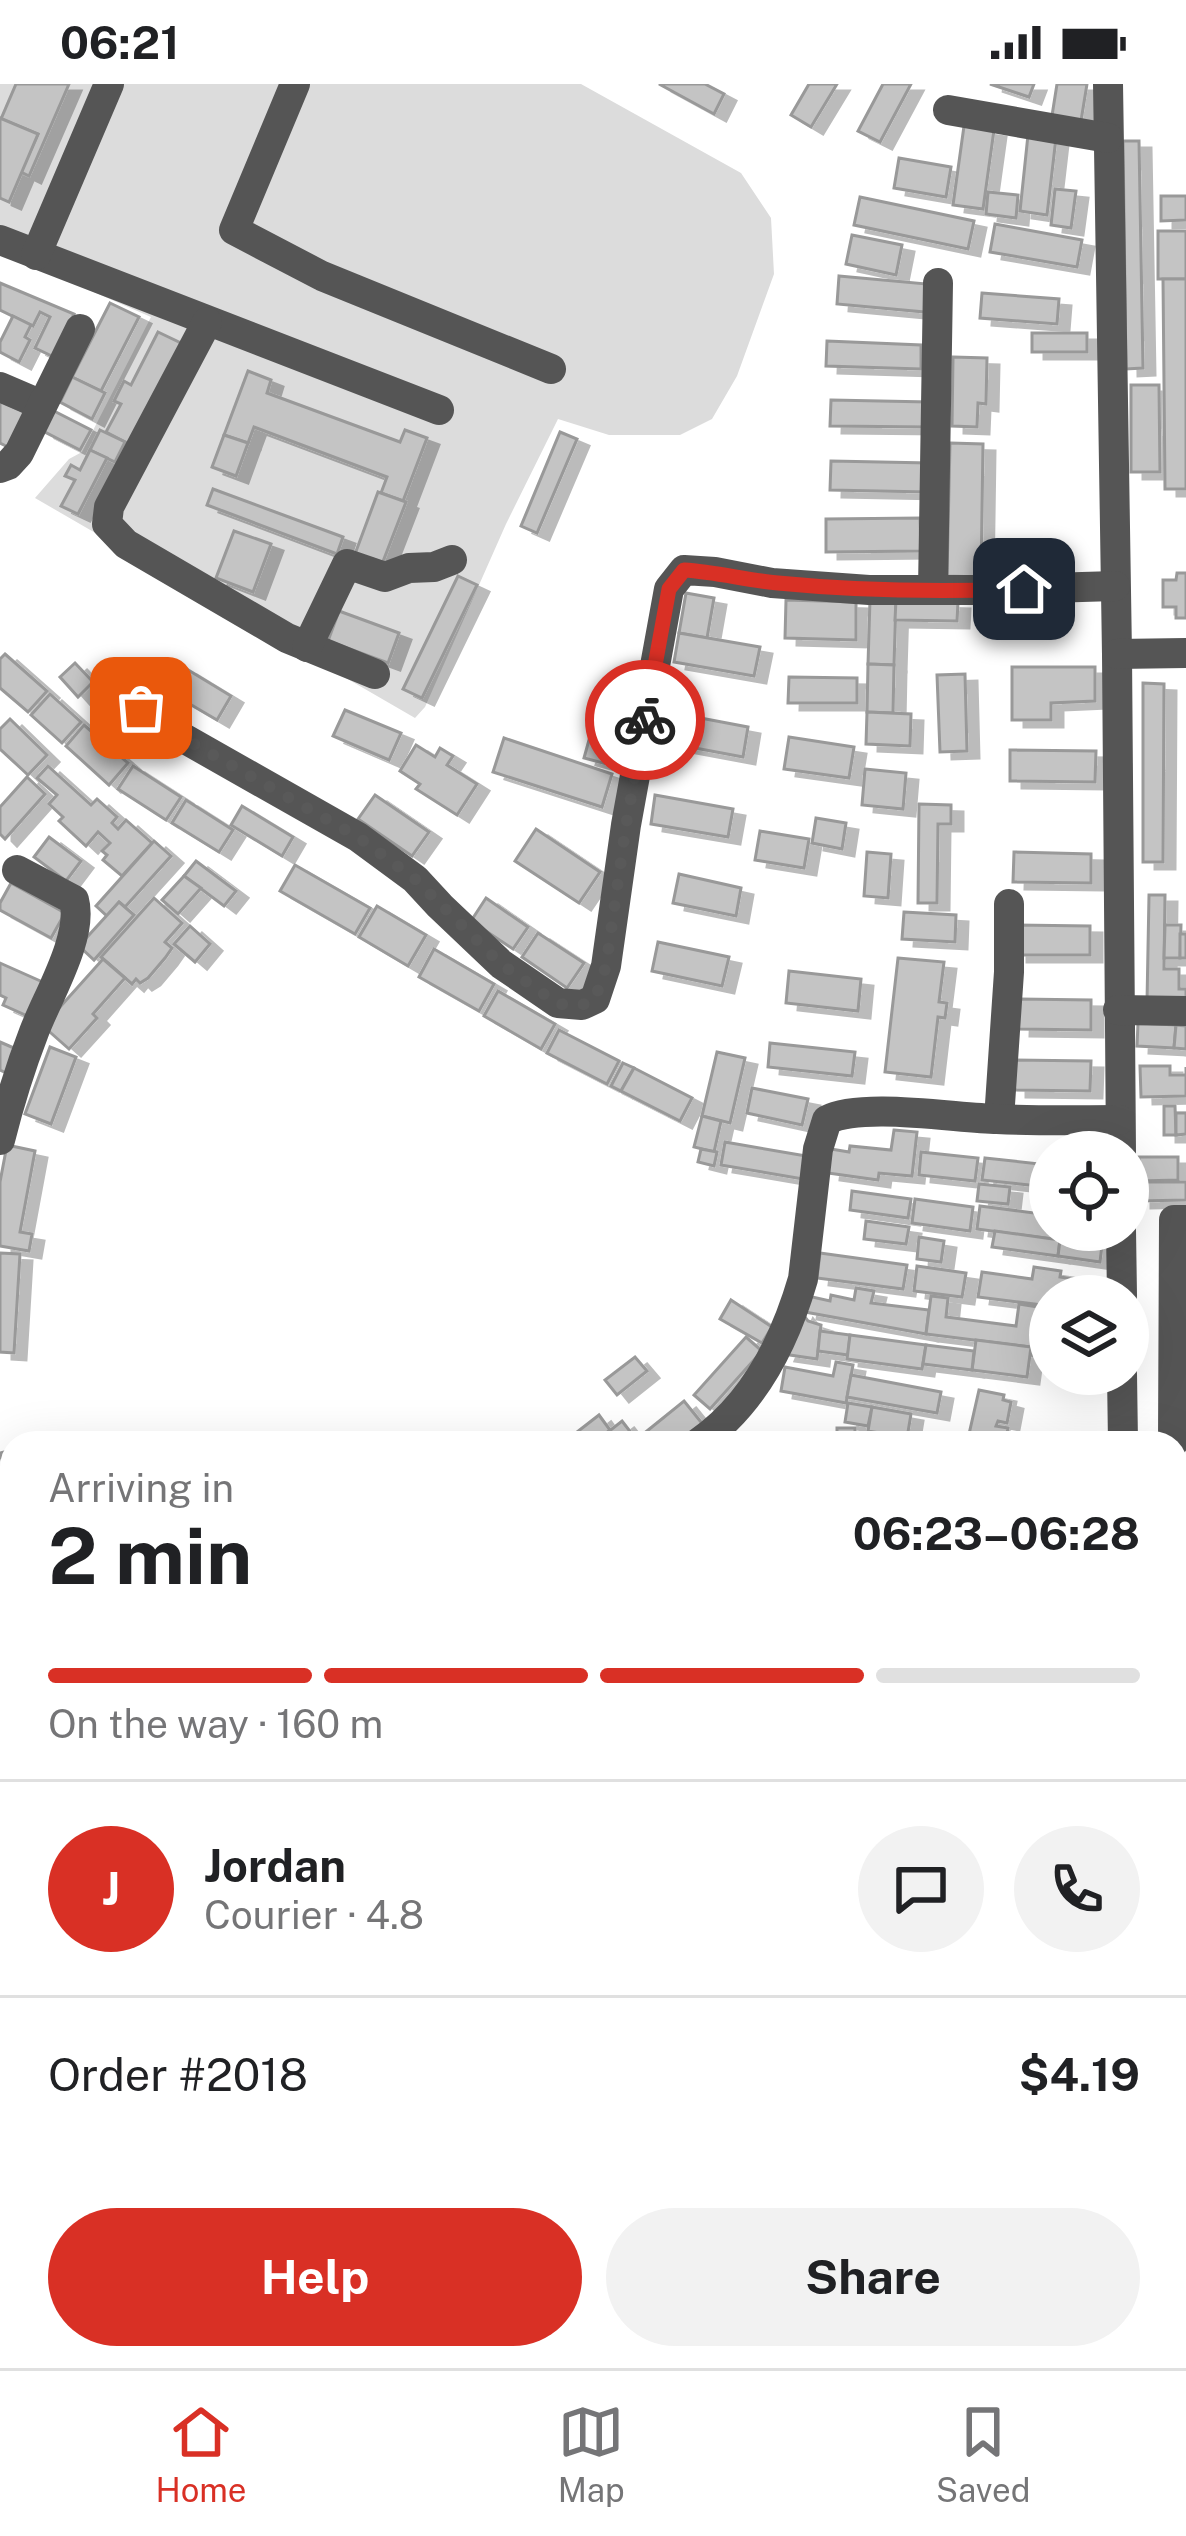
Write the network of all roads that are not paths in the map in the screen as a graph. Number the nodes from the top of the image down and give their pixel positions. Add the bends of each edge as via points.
1 (110, 84) edge
2 (295, 84) edge
3 (1108, 84) edge
4 (948, 110) dead end
5 (1108, 138) junction
6 (0, 239) edge
7 (35, 255) junction
8 (938, 283) dead end
9 (207, 322) junction
10 (80, 329) dead end
11 (551, 369) dead end
12 (0, 387) edge
13 (42, 406) junction
14 (439, 410) dead end
15 (0, 468) edge
16 (452, 560) dead end
17 (1114, 586) junction
18 (933, 590) junction
19 (307, 647) junction
20 (1186, 653) edge
21 (1117, 654) junction
22 (375, 674) dead end
23 (141, 708) dead end
24 (17, 870) dead end
25 (1009, 904) dead end
26 (1118, 1010) junction
27 (1186, 1011) edge
28 (999, 1119) junction
29 (1120, 1120) junction
30 (1120, 1131) edge
31 (0, 1140) edge
32 (1186, 1220) edge
33 (1122, 1395) edge
34 (713, 1431) edge
35 (1123, 1431) edge
36 (1173, 1431) edge

1 - 7 street
2 - 11 street via 234,230 322,276
3 - 5 street
4 - 5 street
5 - 17 street
6 - 7 street
7 - 9 street
8 - 18 street
9 - 14 street
9 - 19 street via 107,524 126,544
10 - 13 street
12 - 13 street
13 - 15 street via 19,453
16 - 19 street via 385,577 346,564
17 - 18 street
17 - 21 street
18 - 23 street via 684,570 669,589 606,966 595,999 582,1005 558,1004 501,964 415,879 358,837
19 - 22 street
20 - 21 street
21 - 26 street
24 - 31 street via 74,900 78,914
25 - 28 street
26 - 27 street
26 - 29 street
28 - 29 street
28 - 34 street via 868,1112 827,1120 797,1299 755,1386
29 - 30 street
32 - 36 street via 1174,1220
33 - 35 street

